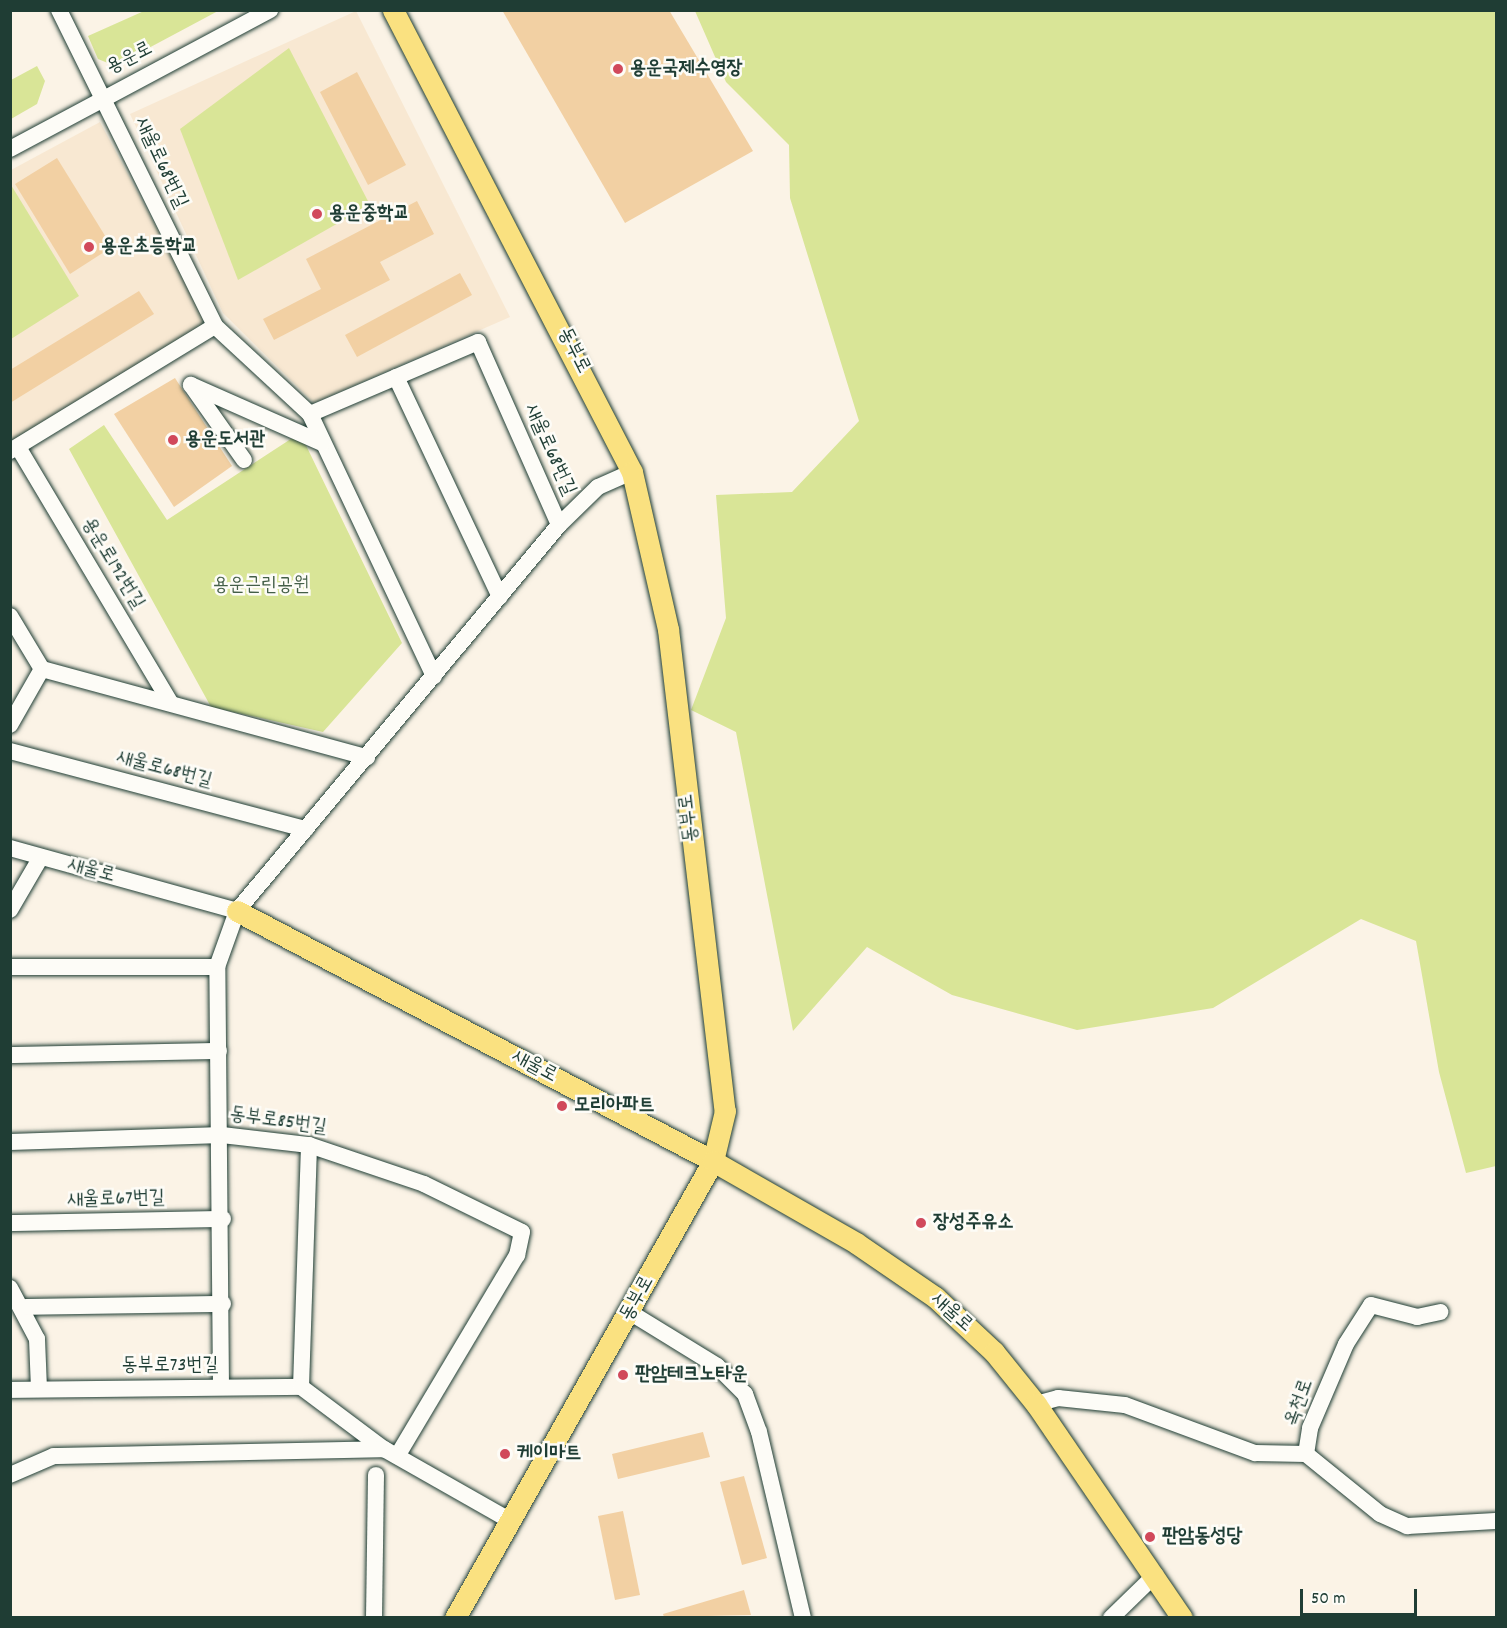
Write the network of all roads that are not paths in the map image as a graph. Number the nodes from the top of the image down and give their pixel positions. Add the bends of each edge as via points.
1 (59, 10) edge
2 (270, 10) edge
3 (393, 10) edge
4 (105, 96) junction
5 (10, 149) edge
6 (215, 326) junction
7 (396, 377) junction
8 (310, 414) junction
9 (322, 443) junction
10 (14, 449) edge
11 (244, 460) dead end
12 (632, 472) junction
13 (559, 525) junction
14 (500, 597) junction
15 (10, 615) edge
16 (42, 669) junction
17 (434, 676) junction
18 (170, 702) junction
19 (10, 725) edge
20 (10, 751) edge
21 (368, 757) junction
22 (306, 829) junction
23 (10, 848) edge
24 (41, 857) junction
25 (10, 910) edge
26 (237, 911) junction
27 (10, 967) edge
28 (217, 967) junction
29 (219, 1051) junction
30 (10, 1055) edge
31 (222, 1135) junction
32 (10, 1142) edge
33 (309, 1145) junction
34 (712, 1161) junction
35 (223, 1219) junction
36 (10, 1222) edge
37 (10, 1288) edge
38 (223, 1304) junction
39 (21, 1307) junction
40 (631, 1312) junction
41 (1440, 1312) dead end
42 (221, 1387) junction
43 (301, 1387) junction
44 (39, 1389) junction
45 (10, 1390) edge
46 (1036, 1404) junction
47 (391, 1453) junction
48 (1306, 1454) junction
49 (10, 1475) edge
50 (376, 1475) dead end
51 (511, 1521) junction
52 (1497, 1521) edge
53 (1155, 1575) junction
54 (374, 1617) edge
55 (455, 1617) edge
56 (803, 1617) edge
57 (1112, 1617) edge
58 (1182, 1617) edge

1 - 4 street, 새울로68번길
2 - 4 street, 용운로
3 - 12 main road, 동부로
4 - 5 street, 용운로
4 - 6 street, 새울로68번길
6 - 8 street, 새울로68번길
6 - 10 street, 용운로192번길
7 - 8 street, 새울로68번길
7 - 13 street, 새울로68번길 via 478,342
7 - 14 street
8 - 9 street, 새울로68번길
9 - 11 street via 191,385
9 - 17 street, 새울로68번길
10 - 18 street, 용운로192번길
12 - 13 street, 새울로68번길 via 598,487
12 - 34 main road, 동부로 via 668,629 721,1076 725,1111
13 - 14 street, 새울로68번길
14 - 17 street, 새울로68번길
15 - 16 street
16 - 18 street
16 - 19 street
17 - 21 street, 새울로68번길
18 - 21 street
20 - 22 street, 새울로68번길
21 - 22 street, 새울로68번길
22 - 26 street, 새울로68번길
23 - 24 street, 새울로
24 - 25 street, 새울로
24 - 26 street, 새울로
26 - 28 street
26 - 34 main road, 새울로
27 - 28 street
28 - 29 street
29 - 30 street
29 - 31 street
31 - 32 street, 동부로85번길
31 - 33 street, 동부로85번길
31 - 35 street
33 - 43 street
33 - 47 street, 동부로85번길 via 424,1184 522,1232 517,1255
34 - 40 main road, 동부로
34 - 46 main road, 새울로 via 856,1243 935,1297 994,1352
35 - 36 street, 새울로67번길
35 - 38 street
37 - 39 street
38 - 39 street
38 - 42 street
39 - 44 street via 37,1339
40 - 51 main road, 동부로
40 - 56 street via 717,1366 745,1394 759,1432
41 - 48 street, 옥천로 via 1417,1317 1371,1305 1346,1344 1310,1428
42 - 43 street, 동부로73번길
42 - 44 street, 동부로73번길
43 - 47 street
44 - 45 street, 동부로73번길
46 - 48 street via 1058,1398 1125,1405 1255,1453
46 - 53 main road, 새울로
47 - 49 street via 54,1456
47 - 51 street
48 - 52 street, 옥천로 via 1380,1514 1407,1526
50 - 54 street
51 - 55 main road, 동부로
53 - 57 street
53 - 58 main road, 새울로

